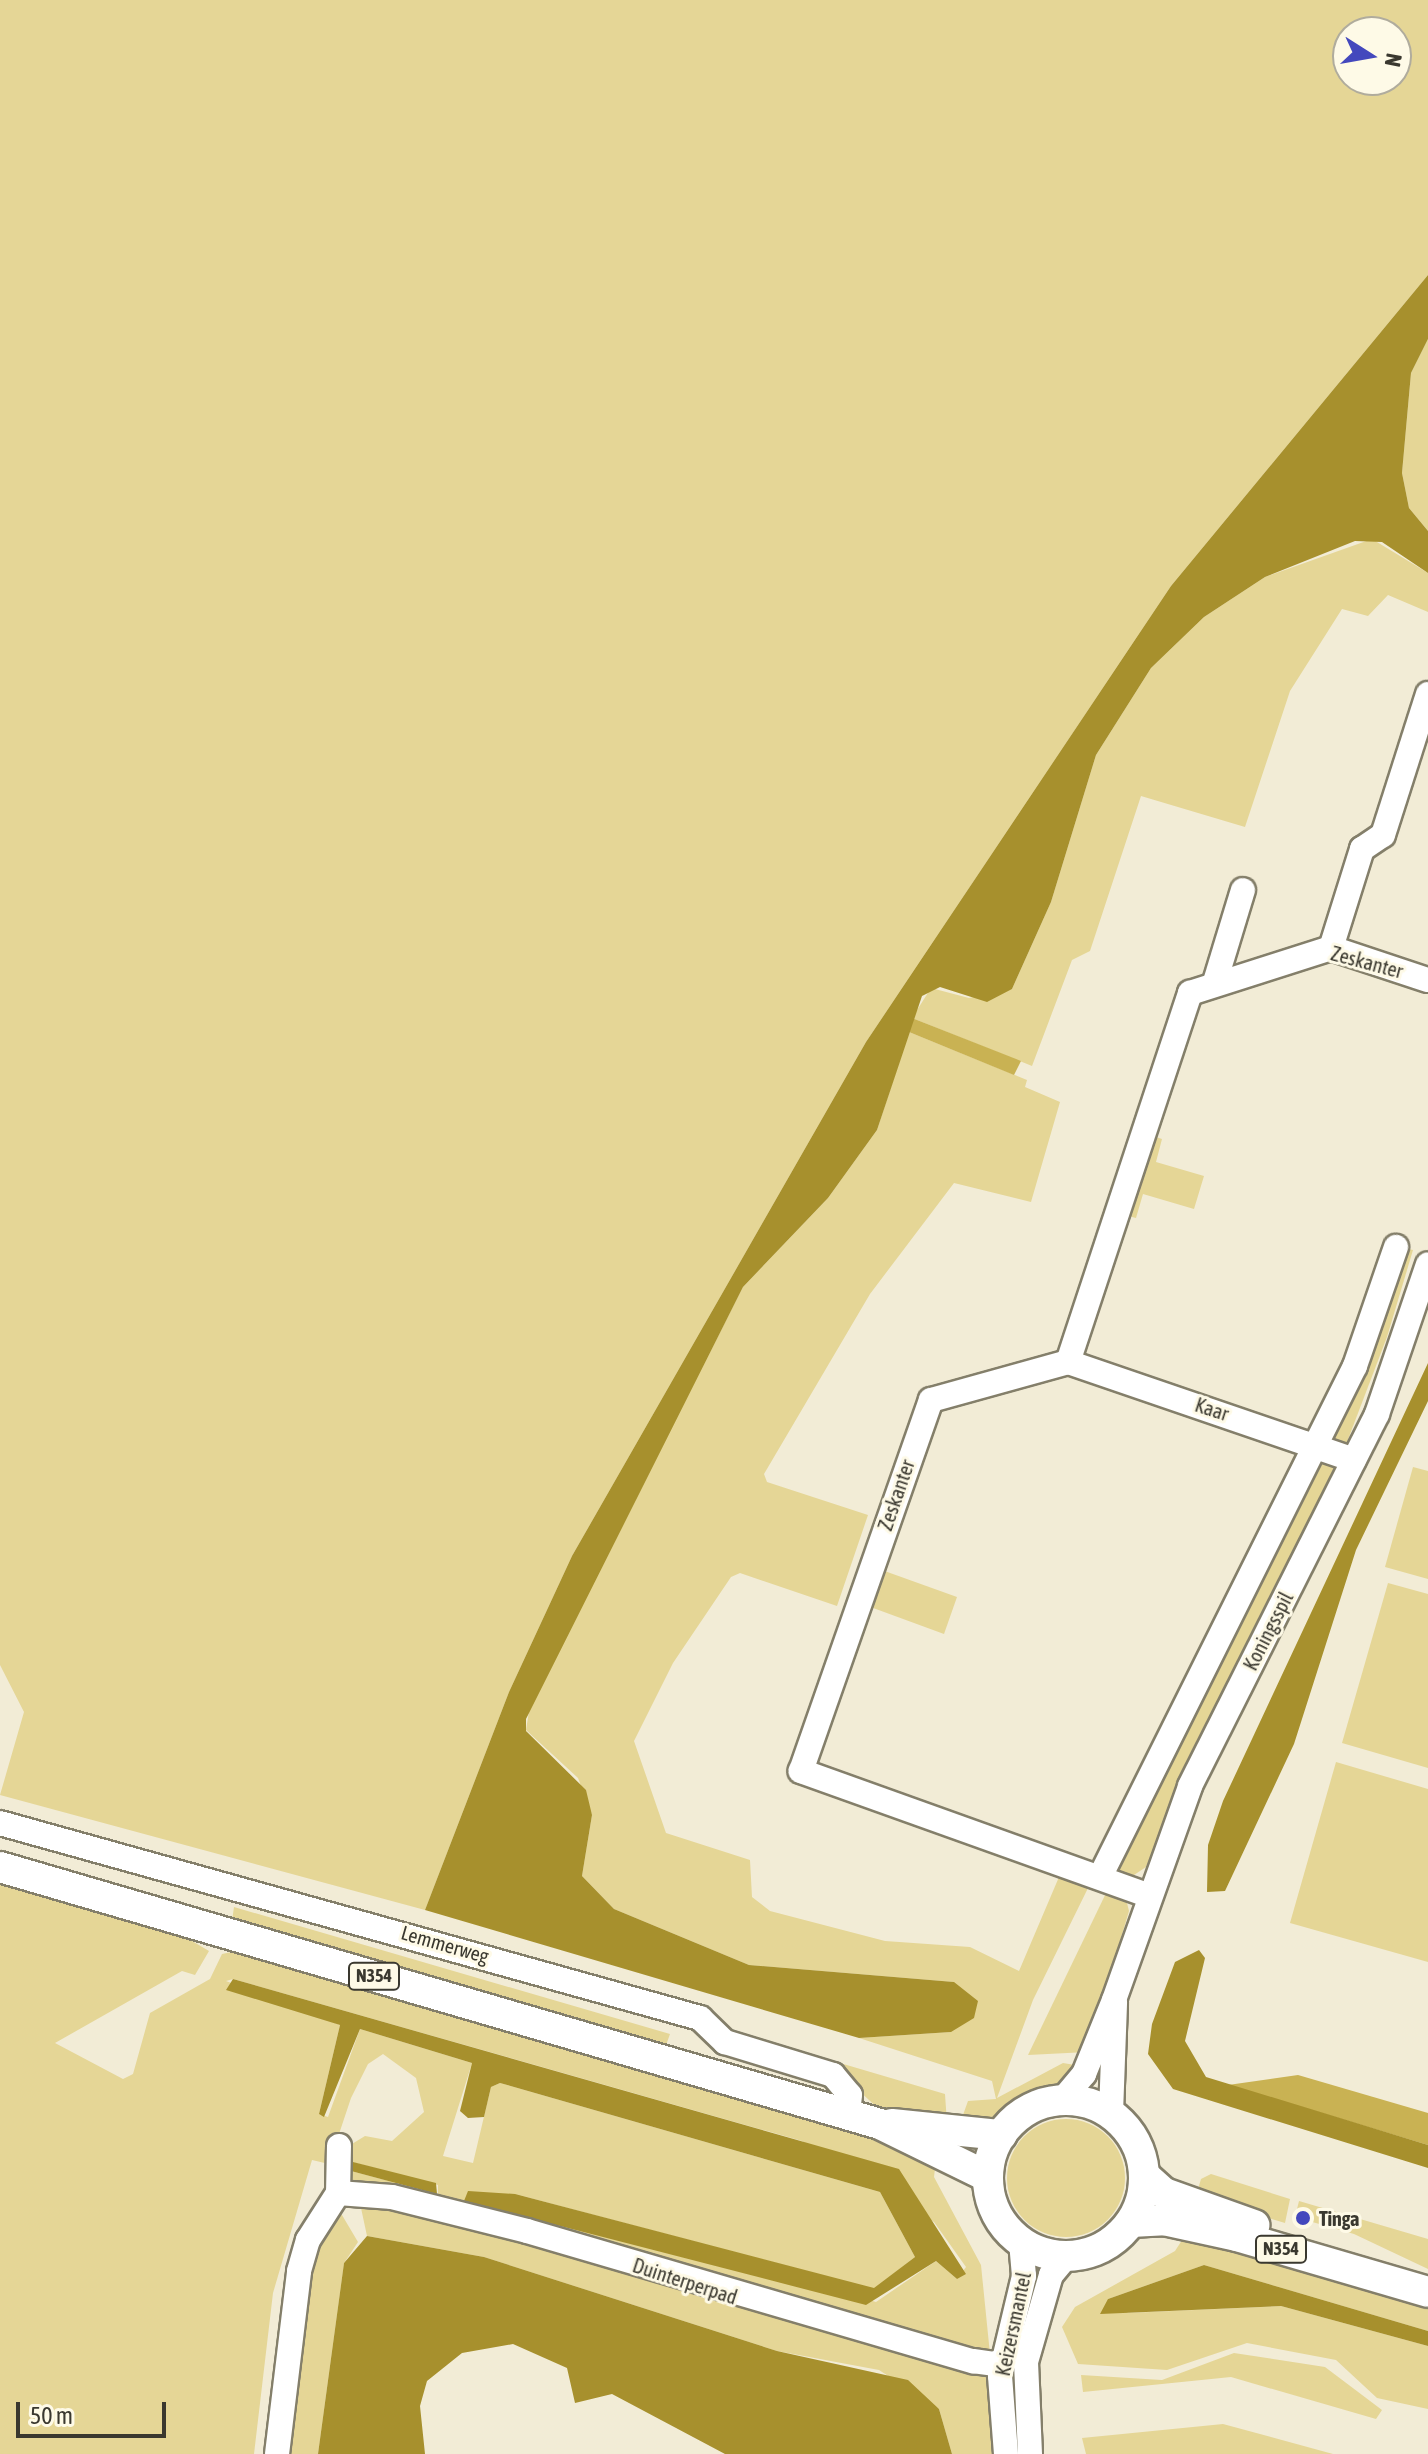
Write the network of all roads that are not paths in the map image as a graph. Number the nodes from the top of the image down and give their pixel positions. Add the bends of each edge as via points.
1 (1428, 694) edge
2 (1243, 890) dead end
3 (1331, 948) junction
4 (1428, 980) edge
5 (1215, 982) junction
6 (1396, 1247) dead end
7 (1428, 1264) edge
8 (1068, 1362) junction
9 (1318, 1444) junction
10 (1354, 1460) junction
11 (0, 1823) edge
12 (0, 1867) edge
13 (1100, 1877) junction
14 (1147, 1895) junction
15 (1114, 2000) junction
16 (1063, 2099) junction
17 (1111, 2113) junction
18 (848, 2114) junction
19 (880, 2124) junction
20 (1001, 2135) junction
21 (339, 2146) dead end
22 (1145, 2176) junction
23 (988, 2177) junction
24 (338, 2193) junction
25 (1131, 2222) junction
26 (1021, 2242) junction
27 (1067, 2256) junction
28 (1428, 2277) edge
29 (1428, 2292) edge
30 (1029, 2349) junction
31 (1002, 2360) junction
32 (277, 2454) edge
33 (1006, 2454) edge
34 (1030, 2454) edge

1 - 3 street via 1383,835 1362,849
2 - 5 street
3 - 4 street, Zeskanter
3 - 5 street, Zeskanter
5 - 8 street, Zeskanter via 1190,993 1185,1005
6 - 9 street
7 - 10 street, Koningsspil
8 - 9 street, Kaar
8 - 13 street, Zeskanter via 931,1400 801,1771
9 - 10 street, Kaar
9 - 13 street
10 - 14 street, Koningsspil via 1190,1786
11 - 18 street, Lemmerweg via 700,2018 725,2042 833,2075 850,2095
12 - 18 main road, N354
13 - 14 street, Zeskanter
14 - 15 street, Koningsspil
15 - 16 street, Koningsspil via 1084,2074
15 - 17 street, Koningsspil
16 - 17 main road
16 - 20 main road via 1031,2108
17 - 22 main road via 1137,2144
18 - 19 main road, N354
19 - 20 main road, N354
19 - 23 main road, N354
20 - 23 main road
21 - 24 street
22 - 25 main road
22 - 28 main road, N354 via 1164,2193 1242,2221
23 - 26 main road via 998,2217
24 - 31 street, Duinterperpad via 460,2214 768,2307 896,2334 973,2361
24 - 32 street via 308,2240 299,2271
25 - 27 main road via 1107,2245
25 - 29 main road, N354 via 1157,2219 1237,2236
26 - 27 main road
26 - 31 street, Keizersmantel via 1024,2276
27 - 30 street, Keizersmantel via 1051,2275
30 - 31 street, Duinterperpad
30 - 34 street, Keizersmantel via 1022,2401
31 - 33 street, Keizersmantel

